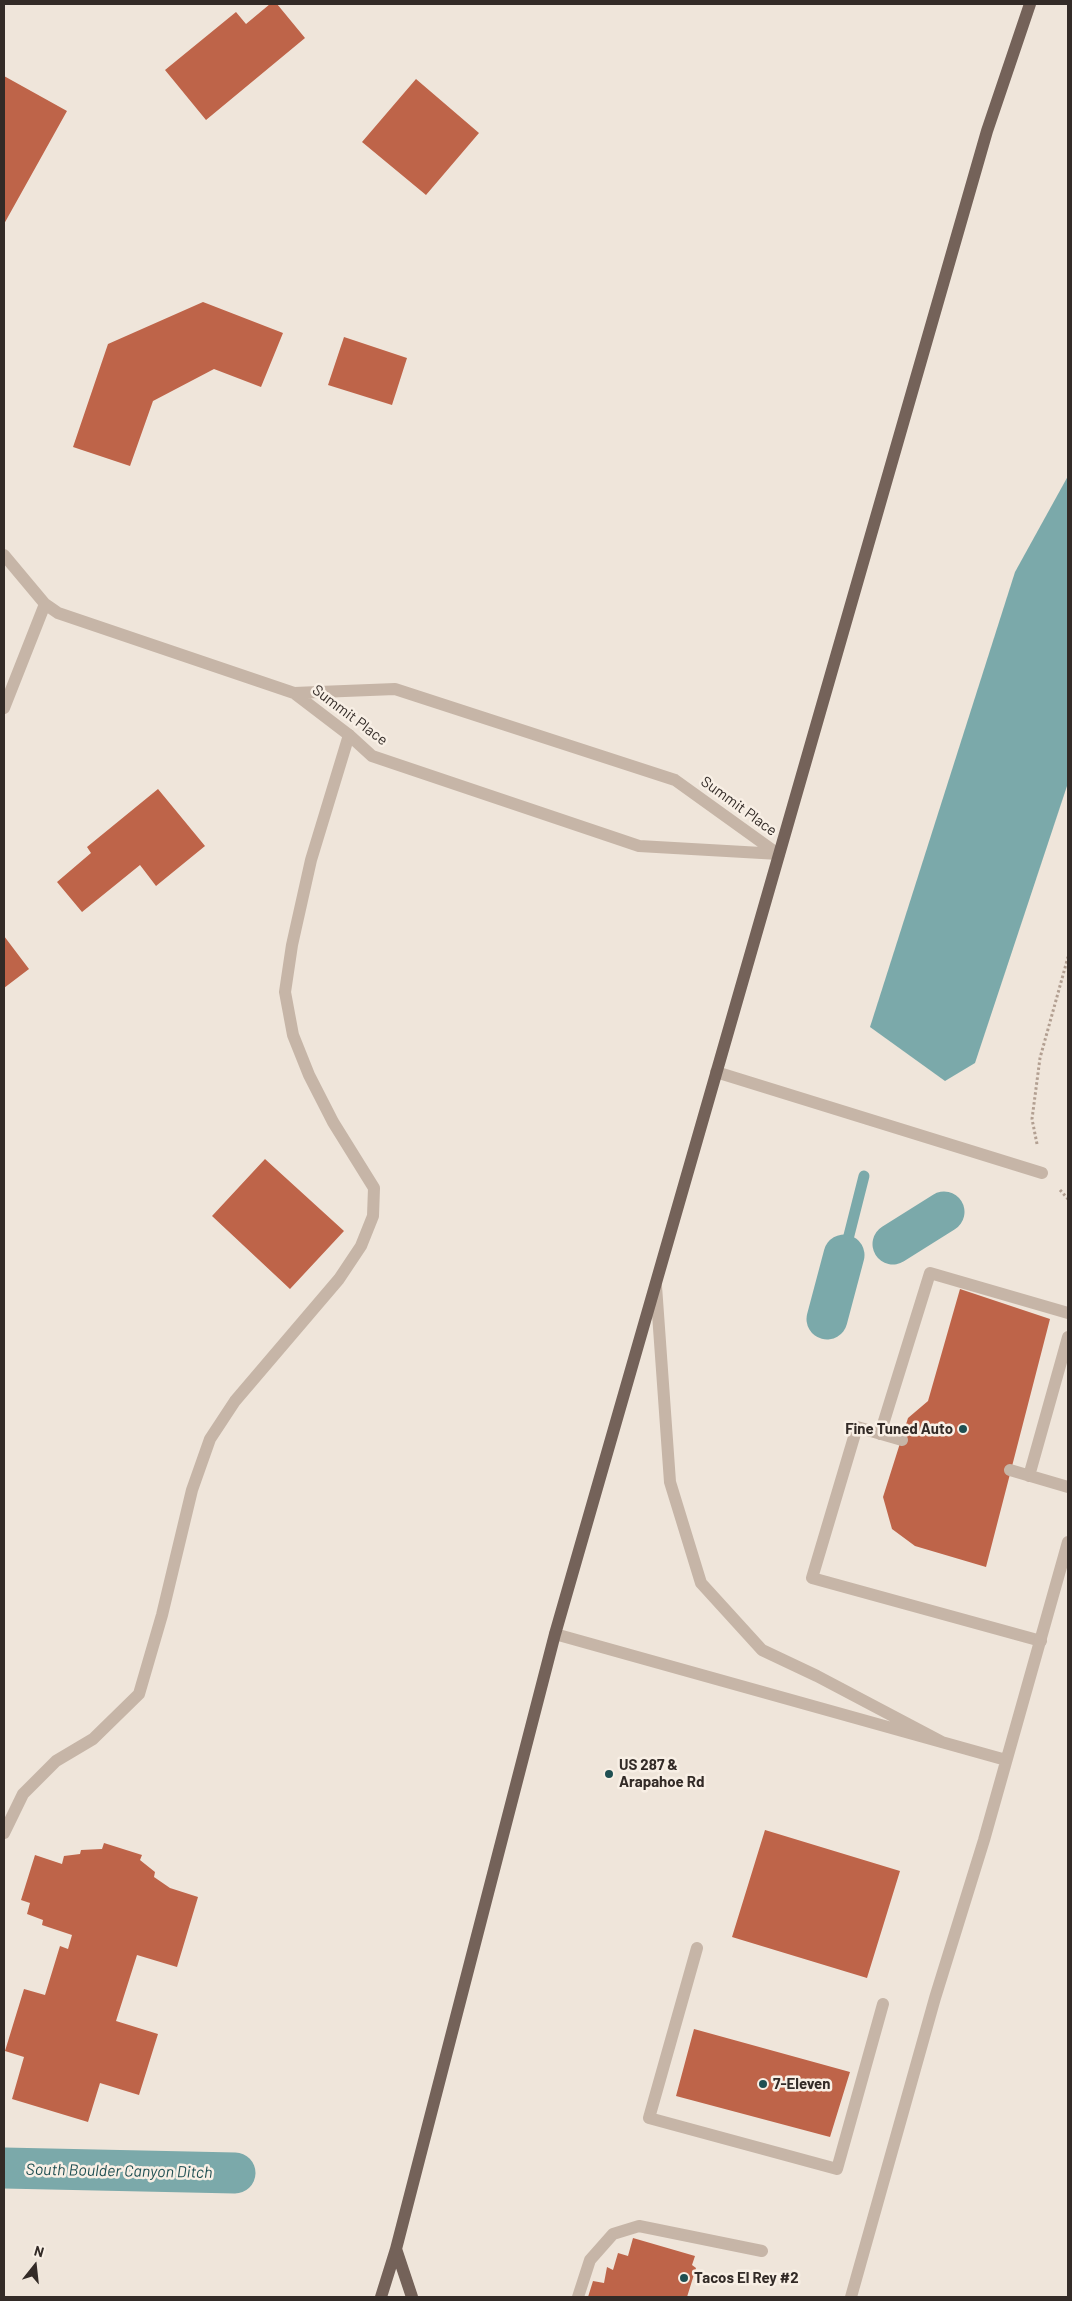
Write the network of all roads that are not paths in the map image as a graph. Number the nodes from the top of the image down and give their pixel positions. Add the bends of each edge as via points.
1 (1030, 4) edge
2 (4, 555) edge
3 (45, 604) junction
4 (294, 693) junction
5 (4, 708) edge
6 (349, 735) junction
7 (779, 854) junction
8 (716, 1072) junction
9 (1042, 1174) road end
10 (655, 1283) junction
11 (1068, 1313) edge
12 (1068, 1337) edge
13 (880, 1434) junction
14 (902, 1440) dead end
15 (1010, 1470) dead end
16 (1029, 1476) junction
17 (1068, 1487) edge
18 (1068, 1542) edge
19 (555, 1634) junction
20 (1041, 1640) junction
21 (942, 1742) junction
22 (1006, 1760) junction
23 (4, 1832) edge
24 (697, 1948) dead end
25 (883, 2004) dead end
26 (396, 2249) junction
27 (762, 2251) dead end
28 (381, 2297) edge
29 (412, 2297) edge
30 (578, 2297) edge
31 (851, 2297) edge

1 - 7 main road via 987,131
2 - 3 street, Summit Place
3 - 4 street, Summit Place via 58,613
3 - 5 street
4 - 6 street, Summit Place
4 - 7 street, Summit Place via 395,688 675,780
6 - 7 street, Summit Place via 372,756 639,846
6 - 23 street via 311,860 292,945 286,992 293,1035 309,1075 333,1122 374,1188 373,1216 362,1246 339,1279 236,1401 210,1439 192,1490 162,1616 139,1694 93,1739 56,1761 23,1794
7 - 8 main road
8 - 9 street
8 - 10 main road
10 - 19 main road
10 - 21 street via 670,1482 701,1583 762,1650
11 - 13 street via 930,1273
12 - 16 street
13 - 14 street
13 - 20 street via 857,1427 812,1578
15 - 16 street
16 - 17 street
18 - 20 street
19 - 21 street
19 - 26 main road
20 - 22 street
21 - 22 street
22 - 31 street
24 - 25 street via 649,2118 838,2169
26 - 28 main road
26 - 29 main road
27 - 30 street via 639,2226 613,2234 590,2260

